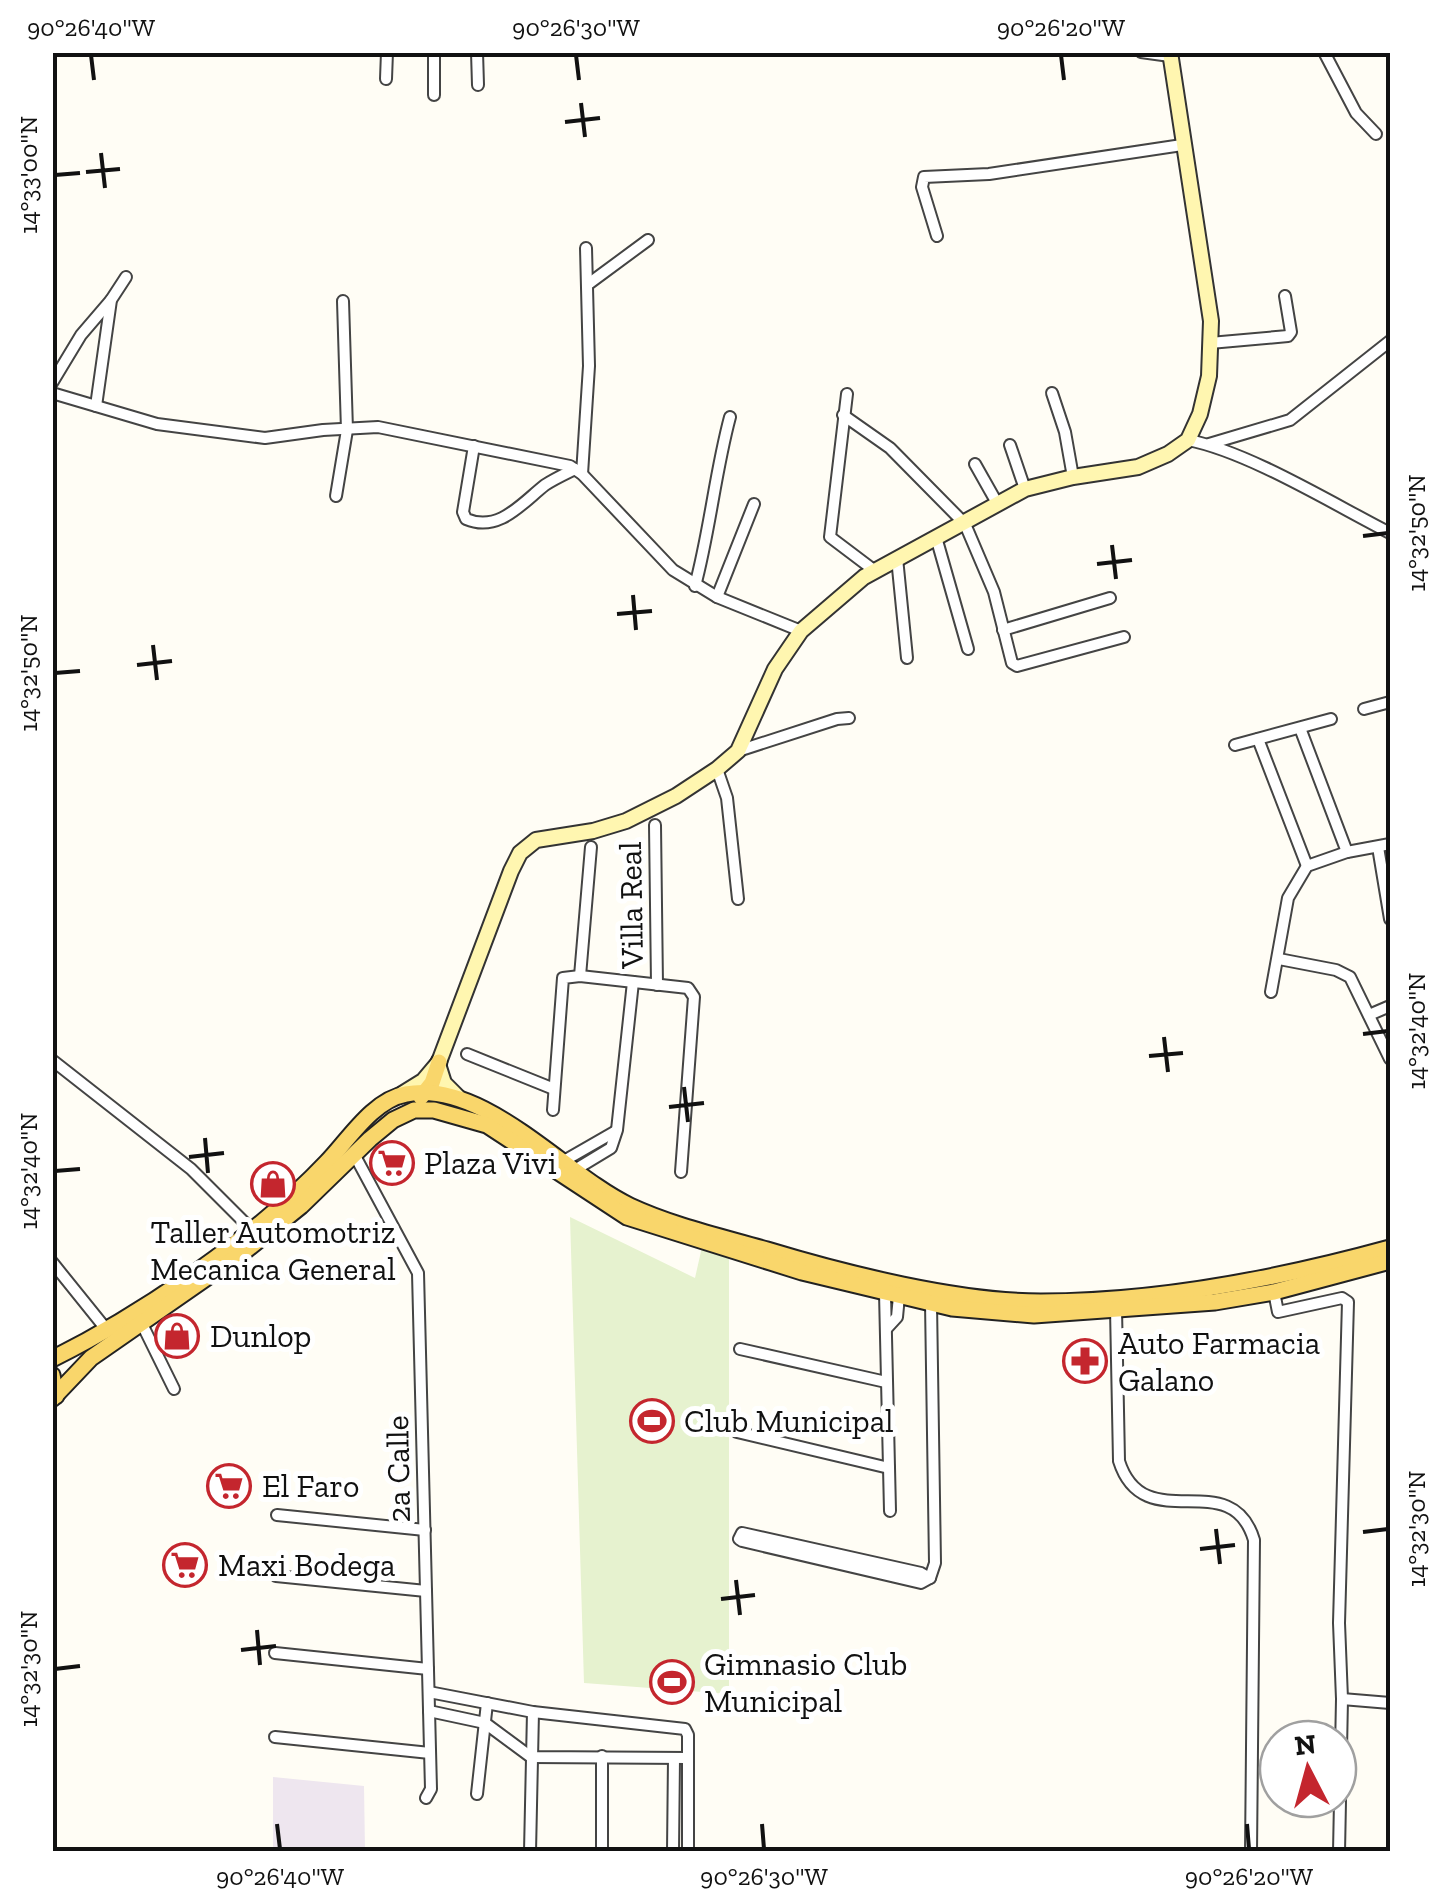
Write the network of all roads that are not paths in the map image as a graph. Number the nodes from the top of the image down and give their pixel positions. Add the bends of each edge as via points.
1 (387, 52) edge
2 (434, 52) edge
3 (478, 52) edge
4 (1140, 52) edge
5 (1324, 52) edge
6 (1170, 54) edge
7 (386, 79) dead end
8 (478, 85) dead end
9 (434, 95) dead end
10 (1376, 134) dead end
11 (1182, 145) junction
12 (937, 236) dead end
13 (648, 240) dead end
14 (586, 248) dead end
15 (126, 277) dead end
16 (587, 284) junction
17 (1285, 296) dead end
18 (111, 300) junction
19 (343, 302) dead end
20 (1390, 341) edge
21 (1210, 342) junction
22 (52, 383) edge
23 (52, 393) edge
24 (1052, 393) dead end
25 (847, 394) dead end
26 (96, 406) junction
27 (843, 415) junction
28 (730, 417) dead end
29 (348, 430) junction
30 (1188, 440) junction
31 (1208, 444) junction
32 (1010, 445) dead end
33 (474, 446) junction
34 (975, 464) dead end
35 (579, 472) junction
36 (1073, 477) junction
37 (1025, 489) junction
38 (336, 496) dead end
39 (998, 503) junction
40 (754, 504) dead end
41 (965, 524) junction
42 (1390, 533) edge
43 (936, 537) junction
44 (897, 558) junction
45 (875, 571) junction
46 (696, 586) junction
47 (717, 596) junction
48 (1110, 598) dead end
49 (801, 630) junction
50 (1003, 630) junction
51 (1124, 638) dead end
52 (968, 650) dead end
53 (907, 658) dead end
54 (1390, 702) edge
55 (1364, 709) dead end
56 (849, 718) dead end
57 (1332, 719) dead end
58 (1300, 728) junction
59 (1258, 738) junction
60 (1235, 744) dead end
61 (738, 751) junction
62 (717, 769) junction
63 (655, 825) dead end
64 (1390, 844) edge
65 (591, 847) dead end
66 (1378, 847) junction
67 (1347, 852) junction
68 (1306, 866) junction
69 (738, 899) dead end
70 (1390, 918) edge
71 (1279, 959) junction
72 (580, 976) junction
73 (633, 982) junction
74 (657, 986) junction
75 (1271, 992) dead end
76 (1390, 1006) edge
77 (1369, 1015) junction
78 (467, 1054) dead end
79 (1390, 1059) edge
80 (52, 1060) edge
81 (439, 1063) junction
82 (554, 1089) junction
83 (427, 1091) junction
84 (401, 1094) junction
85 (458, 1097) junction
86 (552, 1110) dead end
87 (370, 1138) junction
88 (344, 1157) junction
89 (568, 1167) junction
90 (681, 1172) dead end
91 (252, 1230) junction
92 (1390, 1248) edge
93 (1390, 1261) edge
94 (52, 1262) edge
95 (1274, 1292) junction
96 (894, 1299) junction
97 (931, 1303) junction
98 (1116, 1309) junction
99 (141, 1322) junction
100 (106, 1329) junction
101 (886, 1329) junction
102 (740, 1349) dead end
103 (52, 1360) edge
104 (52, 1375) edge
105 (886, 1382) junction
106 (174, 1389) dead end
107 (54, 1399) edge
108 (737, 1432) dead end
109 (888, 1468) junction
110 (890, 1511) dead end
111 (277, 1515) dead end
112 (425, 1530) junction
113 (803, 1551) junction
114 (276, 1576) dead end
115 (420, 1591) junction
116 (275, 1653) dead end
117 (422, 1669) junction
118 (429, 1692) junction
119 (1342, 1699) junction
120 (487, 1703) junction
121 (1390, 1704) edge
122 (429, 1711) junction
123 (533, 1712) junction
124 (485, 1722) junction
125 (275, 1737) dead end
126 (430, 1753) junction
127 (602, 1756) junction
128 (531, 1757) junction
129 (674, 1758) junction
130 (688, 1758) junction
131 (477, 1794) dead end
132 (426, 1798) dead end
133 (530, 1852) edge
134 (602, 1852) edge
135 (674, 1852) edge
136 (688, 1852) edge
137 (1251, 1852) edge
138 (1339, 1852) edge

1 - 7 street
2 - 9 street
3 - 8 street
4 - 6 street
5 - 10 street via 1356,113
6 - 11 street
11 - 12 street via 989,174 924,176
11 - 21 street
13 - 16 street
14 - 16 street
15 - 18 street
16 - 35 street via 590,366
17 - 21 street via 1288,336
18 - 22 street
18 - 26 street
19 - 29 street
20 - 31 street via 1290,420
21 - 30 street via 1205,396
23 - 26 street
24 - 36 street
25 - 27 street
26 - 29 street via 157,424 265,438
27 - 41 street via 890,448
27 - 45 street via 830,537
28 - 46 street
29 - 33 street via 378,427
29 - 38 street
30 - 31 street
30 - 36 street via 1138,467
31 - 42 street
32 - 37 street
33 - 35 street
33 - 35 street via 463,512 475,523 500,520 546,485
34 - 39 street
35 - 46 street
36 - 37 street
37 - 39 street
39 - 41 street
40 - 47 street
41 - 43 street
41 - 50 street
43 - 44 street
43 - 52 street
44 - 45 street
44 - 53 street
45 - 49 street
46 - 47 street
47 - 49 street
48 - 50 street
49 - 61 street via 775,669
50 - 51 street via 1017,666
54 - 55 street
56 - 61 street
57 - 58 street
58 - 59 street
58 - 67 street
59 - 60 street
59 - 68 street
61 - 62 street
62 - 69 street via 728,798
62 - 81 street via 626,821 542,838 524,849
63 - 74 street, Villa Real
64 - 66 street
65 - 72 street, Villa Real
66 - 67 street
66 - 70 street
67 - 68 street
68 - 71 street via 1291,889
71 - 75 street
71 - 77 street via 1344,972
72 - 73 street, Villa Real
72 - 82 street, Villa Real via 563,978
73 - 74 street, Villa Real
73 - 89 street, Villa Real via 611,1148
74 - 90 street, Villa Real via 688,988 694,997
76 - 77 street
77 - 79 street
78 - 82 street
80 - 91 street via 191,1169
81 - 83 main road
81 - 84 street
81 - 85 street via 444,1083
82 - 86 street, Villa Real
83 - 84 main road
83 - 85 main road
83 - 87 main road via 375,1124
84 - 88 main road via 365,1120
85 - 89 main road
87 - 88 main road
87 - 96 main road via 414,1110 476,1121 628,1217
88 - 91 main road
88 - 99 main road via 301,1206 245,1252
88 - 112 street, 2a Calle via 418,1274
89 - 92 main road via 630,1206 690,1227 809,1263 962,1296 1040,1302 1148,1295 1245,1284
91 - 100 main road
93 - 95 main road
94 - 100 street
95 - 98 main road
95 - 119 street via 1278,1312 1348,1302
96 - 97 main road
96 - 101 street via 884,1313
96 - 101 street via 898,1317
97 - 98 main road via 1034,1315
97 - 113 street via 936,1563 930,1578
98 - 137 street via 1119,1461 1125,1478 1154,1500 1226,1505 1253,1534
99 - 106 street
99 - 107 main road via 90,1358
100 - 103 main road
101 - 105 street
102 - 105 street
104 - 107 main road
105 - 109 street
108 - 109 street
109 - 110 street
111 - 112 street
112 - 115 street, 2a Calle
113 - 113 street via 746,1532 740,1535 742,1542
114 - 115 street
115 - 117 street, 2a Calle
116 - 117 street
117 - 118 street, 2a Calle
118 - 120 street
118 - 122 street, 2a Calle
119 - 121 street
119 - 138 street
120 - 123 street
120 - 124 street
122 - 124 street
122 - 126 street, 2a Calle
123 - 128 street
123 - 130 street via 680,1726 688,1734
124 - 128 street
124 - 131 street
125 - 126 street
126 - 132 street, 2a Calle
127 - 128 street
127 - 129 street
127 - 134 street
128 - 133 street
129 - 130 street
129 - 135 street
130 - 136 street

